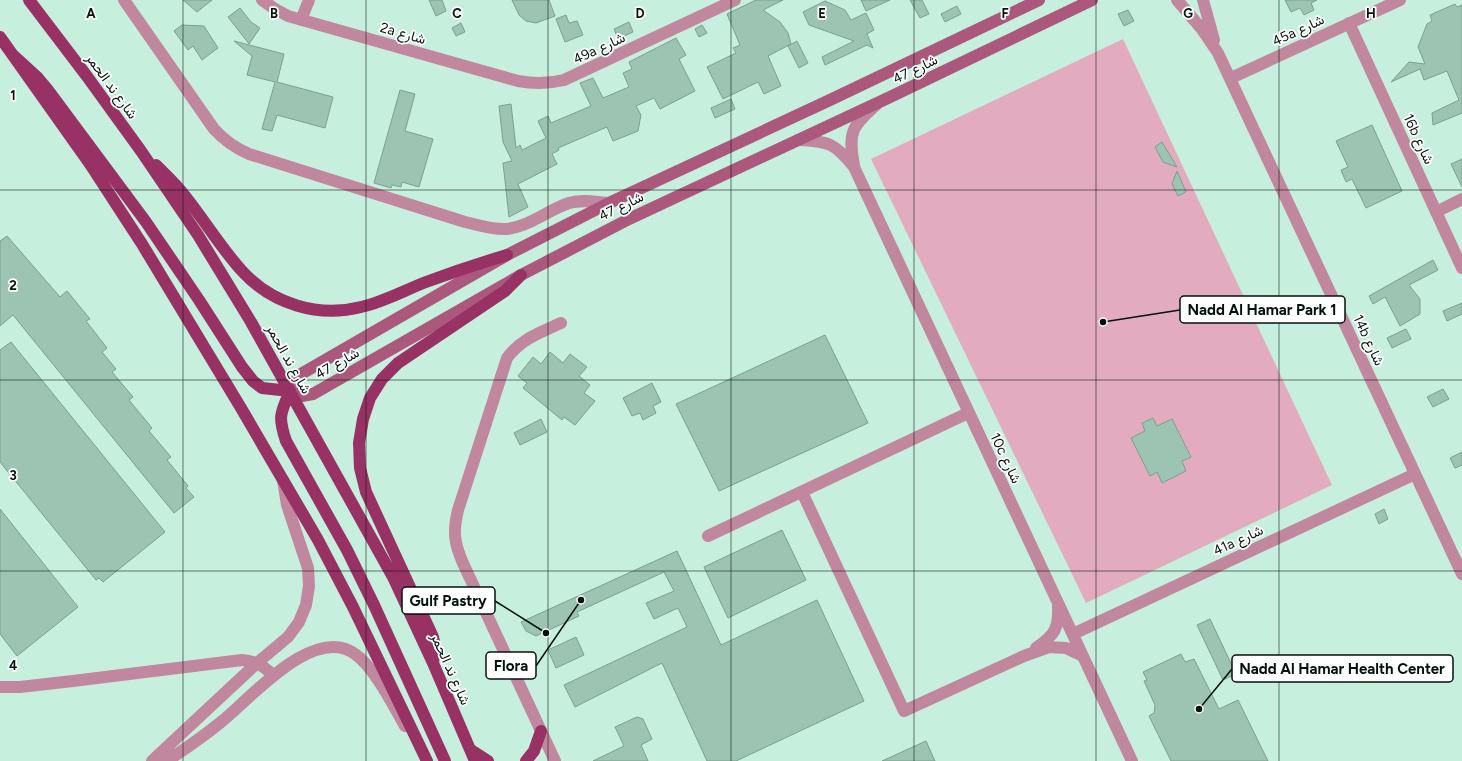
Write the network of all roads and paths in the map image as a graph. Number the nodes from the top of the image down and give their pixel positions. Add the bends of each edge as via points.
1 (29, 0) edge
2 (124, 0) edge
3 (262, 0) edge
4 (309, 0) edge
5 (735, 0) edge
6 (1039, 0) edge
7 (1092, 0) edge
8 (1177, 0) edge
9 (1203, 0) edge
10 (1400, 0) edge
11 (301, 20) junction
12 (1349, 23) junction
13 (0, 37) edge
14 (1218, 53) junction
15 (14, 56) junction
16 (1231, 78) junction
17 (538, 84) joint
18 (878, 103) junction
19 (798, 140) junction
20 (141, 151) junction
21 (854, 167) junction
22 (1462, 199) edge
23 (609, 203) junction
24 (1436, 212) junction
25 (507, 255) junction
26 (1462, 268) edge
27 (521, 275) junction
28 (561, 323) dead end
29 (290, 391) junction
30 (968, 413) junction
31 (1415, 474) junction
32 (283, 480) junction
33 (802, 492) junction
34 (708, 536) dead end
35 (1462, 572) edge
36 (1058, 602) junction
37 (1072, 634) junction
38 (1024, 656) junction
39 (1083, 656) junction
40 (257, 663) junction
41 (433, 663) junction
42 (273, 676) junction
43 (0, 687) edge
44 (541, 731) junction
45 (469, 748) junction
46 (152, 761) edge
47 (166, 761) edge
48 (427, 761) edge
49 (445, 761) edge
50 (475, 761) edge
51 (488, 761) edge
52 (526, 761) edge
53 (555, 761) edge
54 (1132, 761) edge

1 - 20 main road, شارع ند الحمر
2 - 23 street via 214,129 235,148 249,154 465,222 493,228 519,226 570,203
3 - 11 street, 2a شارع via 288,16
4 - 11 street
5 - 17 street, 49a شارع via 564,80
6 - 23 street, شارع 47
7 - 18 street, شارع 47
8 - 14 street, 14b شارع
9 - 14 street, 14b شارع
10 - 12 street, 45a شارع
11 - 17 street, 2a شارع via 518,81
12 - 16 street, 45a شارع
12 - 24 street, 16b شارع
13 - 15 main road
14 - 16 street, 14b شارع
15 - 29 main road via 48,90 146,222 242,368 262,388
15 - 32 main road via 90,164 142,244
16 - 31 street, 14b شارع
18 - 19 street, شارع 47
18 - 21 street, 10c شارع via 856,124 852,133
19 - 21 street, 10c شارع via 823,141 832,145 840,150
19 - 27 street, شارع 47 via 629,219
20 - 25 main road via 184,195 253,282 277,298 305,308 324,311 362,307
20 - 29 main road, شارع ند الحمر via 225,279
21 - 30 street, 10c شارع
22 - 24 street
23 - 25 street, شارع 47
24 - 26 street, 16b شارع
25 - 29 street, شارع 47 via 301,374
27 - 29 street, شارع 47 via 313,394 302,396
27 - 41 main road via 505,291 398,363 382,379 370,398 363,419 359,443 360,468 366,492 433,637
28 - 44 street via 522,342 511,353 503,367 454,523 457,549
29 - 41 main road, شارع ند الحمر via 393,577
29 - 49 main road via 280,415 286,441 371,598
30 - 33 street
30 - 36 street, 10c شارع
31 - 35 street, 14b شارع
31 - 37 street, 41a شارع
32 - 40 street via 289,512 308,568 309,586 306,605 299,622 288,637
32 - 48 main road via 353,607
33 - 34 street
33 - 38 street via 904,711
36 - 37 street, 10c شارع
36 - 38 street via 1058,623 1055,632
37 - 39 street, 10c شارع
38 - 39 street via 1058,646
39 - 54 street, 10c شارع
40 - 42 street
40 - 43 street via 234,660 73,681
40 - 46 street
41 - 45 main road, شارع ند الحمر
42 - 47 street via 221,722
42 - 48 street via 298,658 318,648 330,646 354,652 371,670
44 - 52 main road via 534,751
44 - 53 street
45 - 50 main road, شارع ند الحمر
45 - 51 main road

